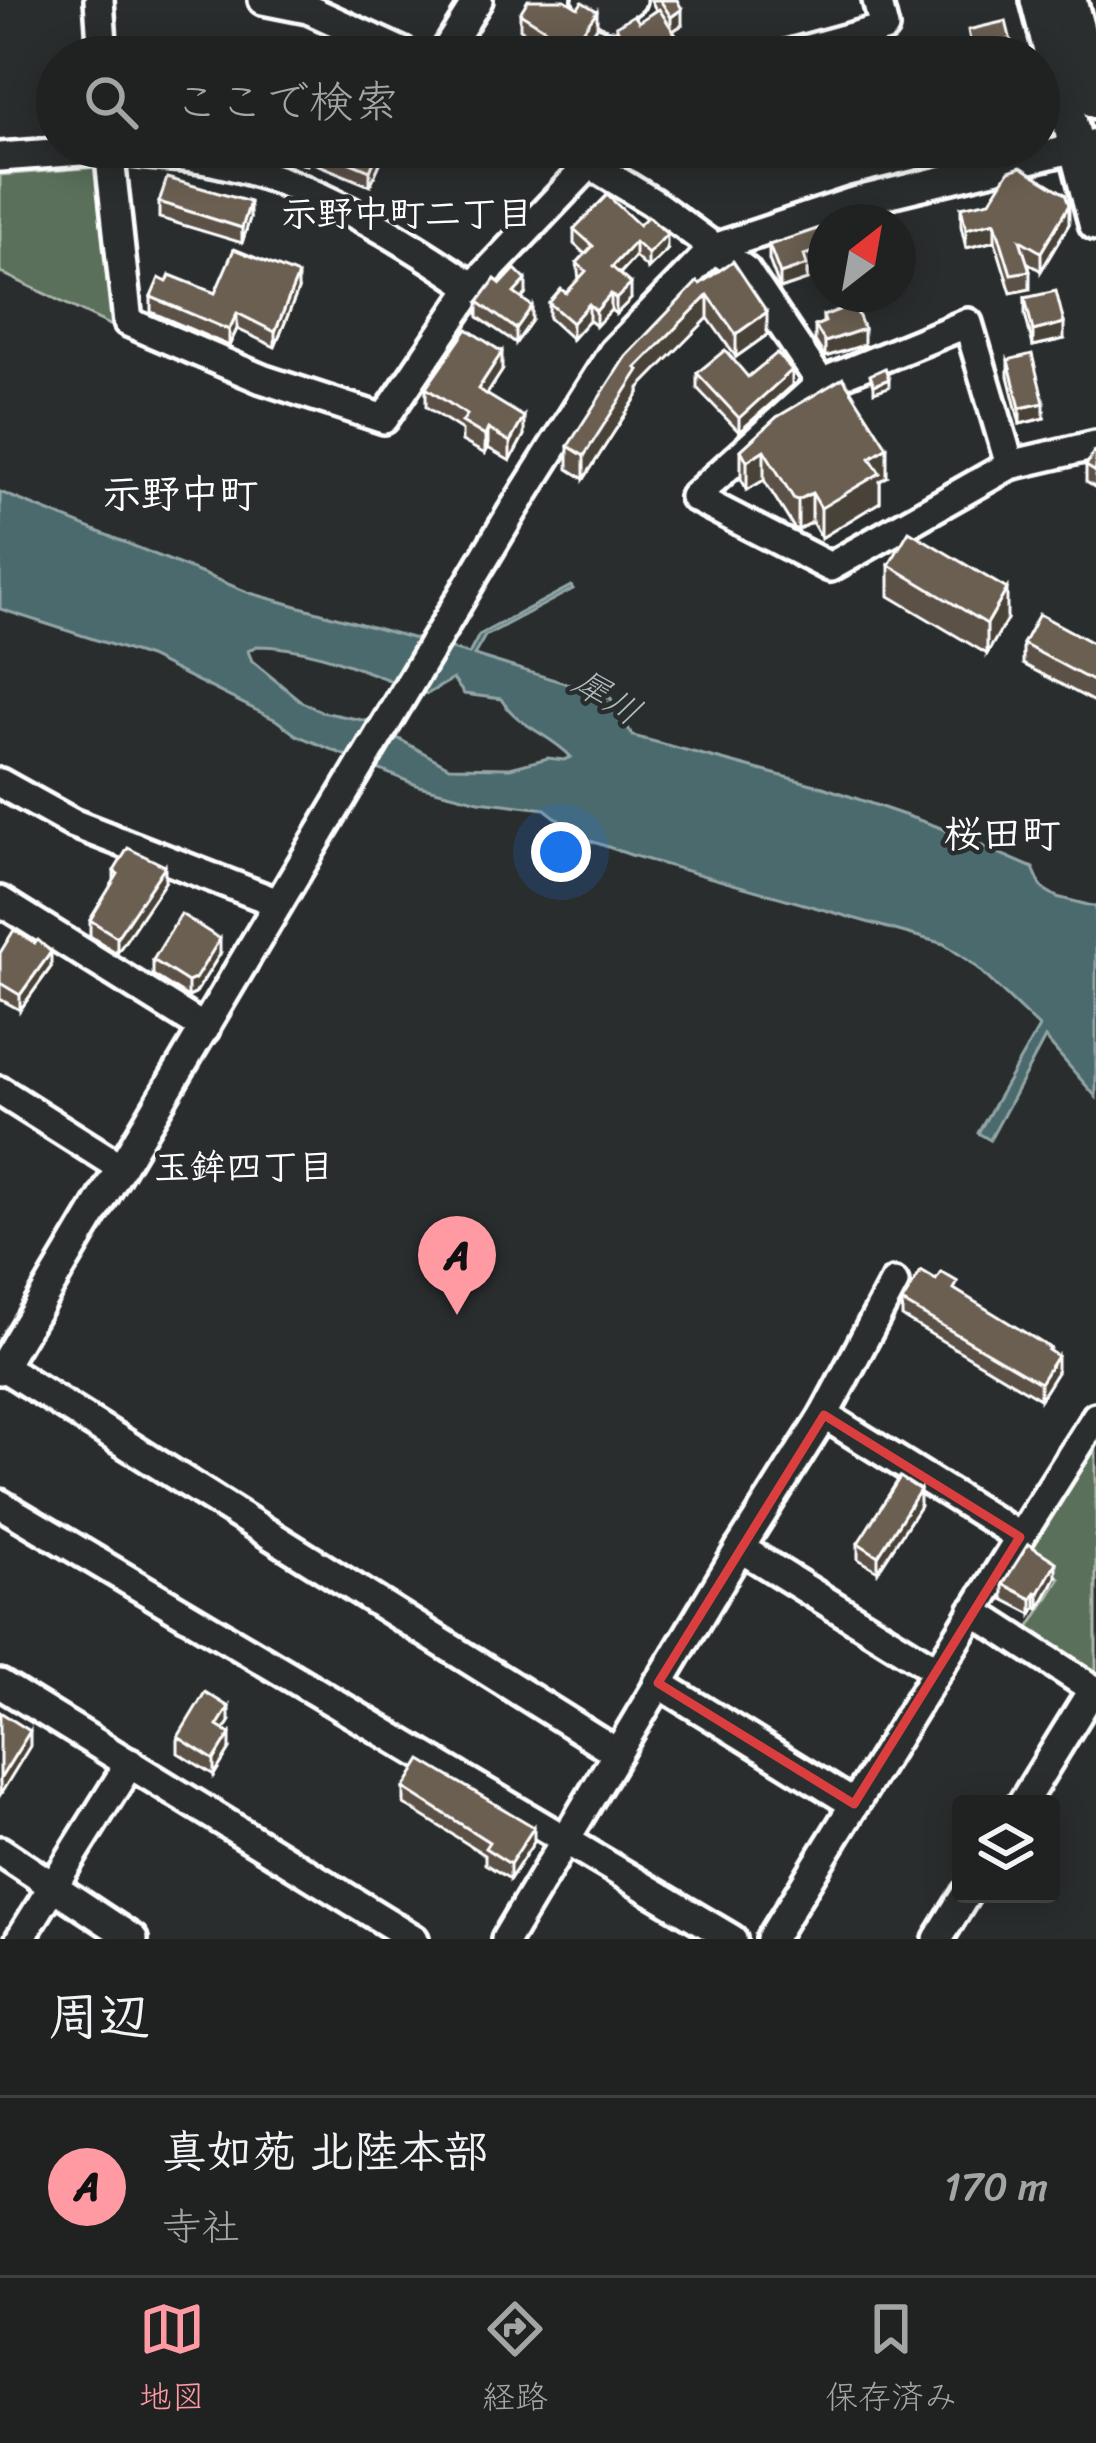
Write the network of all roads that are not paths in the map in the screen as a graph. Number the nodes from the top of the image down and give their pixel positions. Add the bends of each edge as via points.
1 (99, 0) edge
2 (263, 0) edge
3 (478, 0) edge
4 (588, 0) edge
5 (632, 0) edge
6 (877, 0) edge
7 (1037, 0) edge
8 (1069, 0) edge
9 (309, 4) edge
10 (102, 36) edge
11 (371, 36) edge
12 (455, 36) edge
13 (855, 36) edge
14 (1050, 36) edge
15 (1060, 66) edge
16 (1096, 101) edge
17 (1087, 144) edge
18 (36, 154) edge
19 (0, 157) edge
20 (111, 168) edge
21 (233, 168) edge
22 (586, 168) edge
23 (597, 168) edge
24 (990, 168) edge
25 (1096, 223) edge
26 (714, 248) junction
27 (472, 287) junction
28 (820, 383) junction
29 (1096, 445) edge
30 (1010, 465) junction
31 (0, 783) edge
32 (0, 901) edge
33 (278, 903) junction
34 (205, 1029) junction
35 (0, 1091) edge
36 (120, 1167) junction
37 (894, 1283) dead end
38 (1, 1367) edge
39 (824, 1415) junction
40 (1096, 1418) edge
41 (0, 1504) edge
42 (1020, 1537) junction
43 (740, 1548) junction
44 (973, 1611) junction
45 (937, 1670) junction
46 (658, 1683) junction
47 (0, 1684) edge
48 (1094, 1690) edge
49 (616, 1752) junction
50 (130, 1763) junction
51 (1028, 1795) edge
52 (854, 1804) junction
53 (565, 1837) junction
54 (0, 1851) edge
55 (52, 1886) junction
56 (960, 1903) edge
57 (20, 1939) edge
58 (133, 1939) edge
59 (415, 1939) edge
60 (506, 1939) edge
61 (732, 1939) edge
62 (771, 1939) edge
63 (938, 1939) edge

1 - 10 street
2 - 9 street
3 - 12 street
4 - 5 street via 612,15
6 - 13 street via 884,28
7 - 14 main road
8 - 16 main road
9 - 11 street
15 - 17 main road
17 - 25 main road
18 - 19 street
20 - 27 street via 128,322 262,379 384,419
21 - 27 street via 368,221
22 - 27 street
23 - 26 street
24 - 26 street
26 - 28 street via 746,271
26 - 33 street via 613,352
28 - 30 street via 968,323
28 - 30 street via 694,497 830,567
29 - 30 street
31 - 33 street via 72,823
32 - 34 street
33 - 34 street
34 - 36 street
35 - 36 street
36 - 38 street
37 - 39 street
38 - 49 street
39 - 42 street
39 - 43 street
40 - 42 street
41 - 53 street
42 - 44 street
43 - 45 street
43 - 46 street
44 - 45 street
44 - 48 street
45 - 52 street
46 - 49 street
46 - 52 street
47 - 50 street
48 - 51 street
49 - 53 street
50 - 55 street
50 - 59 street
52 - 62 street
53 - 60 street
53 - 61 street
54 - 55 street
55 - 57 street
55 - 58 street
56 - 63 street

